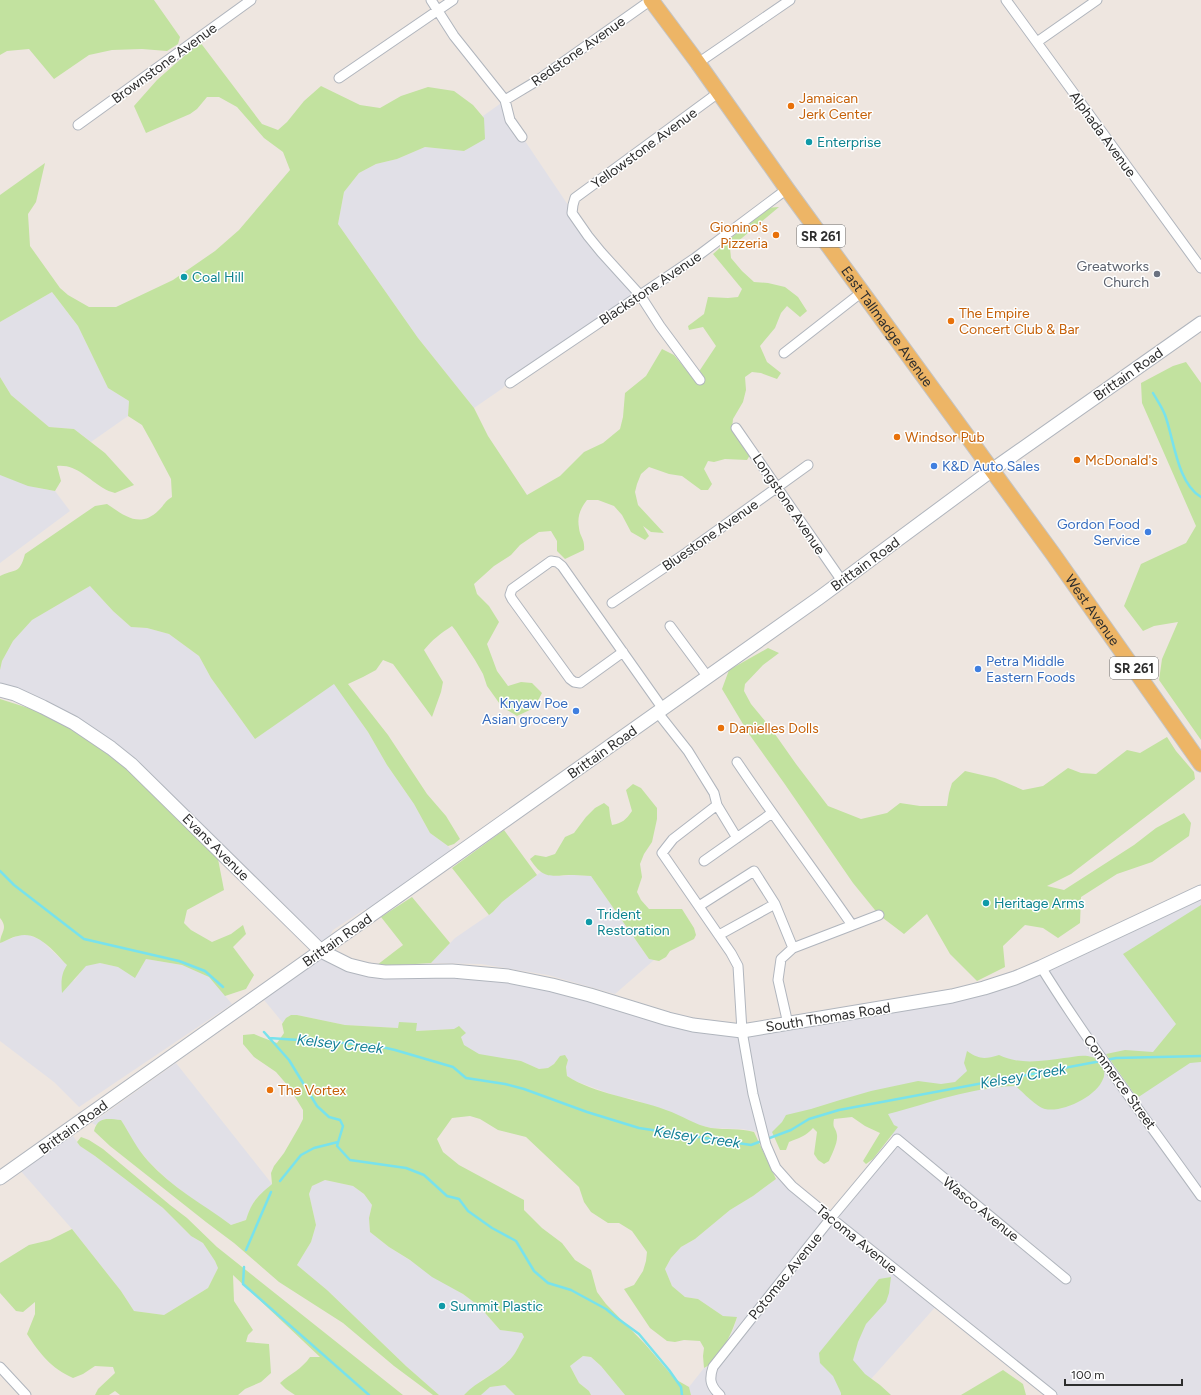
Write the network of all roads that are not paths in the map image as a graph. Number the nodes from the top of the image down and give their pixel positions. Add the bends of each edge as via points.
1 (251, 0) edge
2 (431, 0) edge
3 (453, 0) edge
4 (651, 0) edge
5 (790, 0) edge
6 (1006, 0) edge
7 (1097, 0) edge
8 (438, 11) junction
9 (1036, 42) junction
10 (698, 63) junction
11 (339, 78) dead end
12 (718, 93) junction
13 (504, 100) junction
14 (78, 125) dead end
15 (522, 136) dead end
16 (787, 189) junction
17 (1201, 268) edge
18 (862, 292) junction
19 (640, 295) junction
20 (1201, 323) edge
21 (784, 353) dead end
22 (700, 380) dead end
23 (510, 383) dead end
24 (736, 428) dead end
25 (808, 464) dead end
26 (992, 470) junction
27 (776, 487) junction
28 (1054, 554) joint
29 (842, 581) junction
30 (612, 603) dead end
31 (670, 626) dead end
32 (623, 652) junction
33 (707, 676) junction
34 (0, 690) edge
35 (660, 711) junction
36 (736, 762) dead end
37 (1201, 764) edge
38 (717, 805) junction
39 (772, 813) junction
40 (737, 838) junction
41 (704, 861) dead end
42 (1201, 892) edge
43 (775, 904) junction
44 (698, 906) junction
45 (879, 914) dead end
46 (852, 925) junction
47 (719, 935) junction
48 (793, 948) junction
49 (321, 951) junction
50 (1041, 967) junction
51 (441, 972) joint
52 (788, 1024) junction
53 (742, 1031) junction
54 (897, 1139) joint
55 (0, 1178) edge
56 (1201, 1196) edge
57 (831, 1218) junction
58 (1066, 1279) dead end
59 (0, 1367) edge
60 (26, 1395) edge
61 (720, 1395) edge
62 (1052, 1395) edge

1 - 14 street, Brownstone Avenue
2 - 8 street
3 - 8 street
4 - 10 main road, East Tallmadge Avenue / SR 261
4 - 13 street, Redstone Avenue via 535,82
5 - 10 street
6 - 9 street, Alphada Avenue
7 - 9 street
8 - 11 street
8 - 13 street via 454,36
9 - 17 street, Alphada Avenue
10 - 12 main road, East Tallmadge Avenue / SR 261
12 - 16 main road, East Tallmadge Avenue / SR 261
12 - 19 street, Yellowstone Avenue via 575,198 572,213 601,252
13 - 15 street via 510,120
16 - 18 main road, East Tallmadge Avenue / SR 261
16 - 19 street, Blackstone Avenue via 695,258
18 - 21 street
18 - 26 main road, East Tallmadge Avenue / SR 261
19 - 22 street
19 - 23 street, Blackstone Avenue
20 - 26 main road, Brittain Road
24 - 27 street, Longstone Avenue
25 - 27 street, Bluestone Avenue
26 - 28 main road, East Tallmadge Avenue / SR 261
26 - 29 main road, Brittain Road
27 - 29 street, Longstone Avenue
27 - 30 street, Bluestone Avenue via 684,555
28 - 37 main road, West Avenue / SR 261
29 - 33 main road, Brittain Road
31 - 33 street
32 - 32 street via 557,562 551,561 512,589 512,599 574,682 580,683
32 - 35 street
33 - 35 main road, Brittain Road
34 - 49 main road, Evans Avenue via 15,694 62,716 126,760
35 - 38 street via 714,793
35 - 49 main road, Brittain Road
36 - 39 street
38 - 40 street
38 - 44 street, Tacoma Avenue via 673,839 662,853
39 - 40 street
39 - 46 street
40 - 41 street
42 - 50 main road, South Thomas Road
43 - 44 street via 754,872
43 - 47 street
43 - 48 street
44 - 47 street, Tacoma Avenue
45 - 46 street
46 - 48 street
47 - 53 street, Tacoma Avenue via 738,966
48 - 52 street via 781,959 778,980
49 - 51 main road, Evans Avenue via 349,965 369,970
49 - 55 main road, Brittain Road
50 - 52 main road, South Thomas Road via 952,996
50 - 56 street, Commerce Street via 1098,1053
51 - 53 main road, South Thomas Road via 492,974 546,983 668,1019
52 - 53 main road, South Thomas Road
53 - 57 street, Tacoma Avenue via 753,1094 762,1132 773,1162 783,1177
54 - 57 street, Potomac Avenue
54 - 58 street, Wasco Avenue
57 - 61 street, Potomac Avenue via 713,1367 710,1382
57 - 62 street, Tacoma Avenue
59 - 60 street

